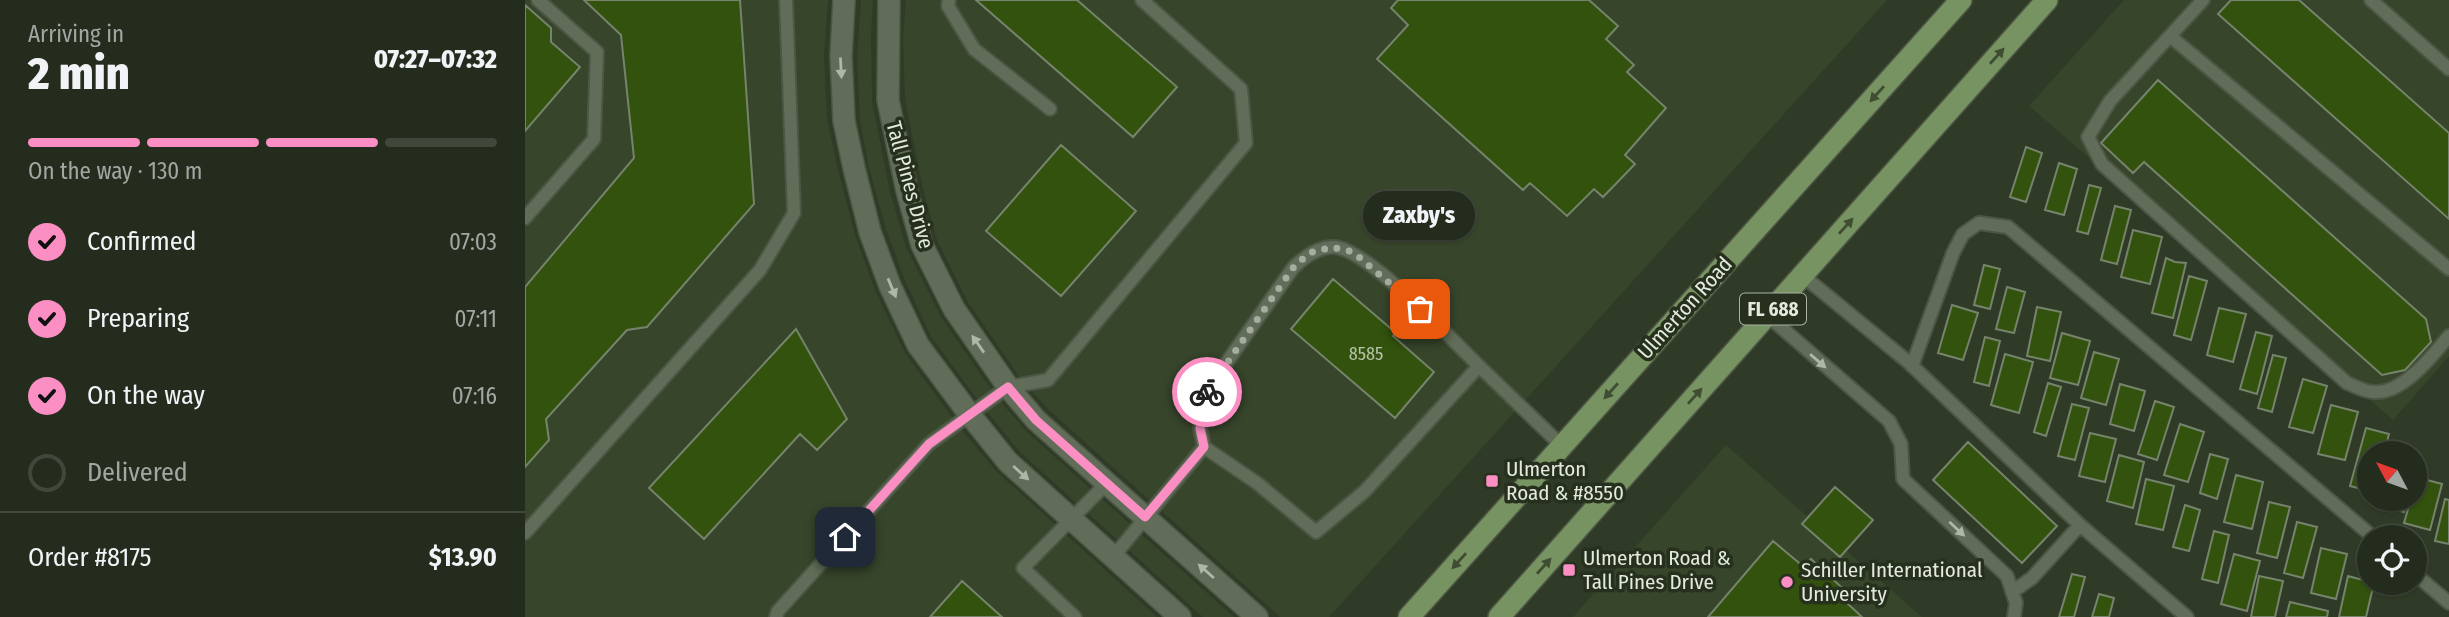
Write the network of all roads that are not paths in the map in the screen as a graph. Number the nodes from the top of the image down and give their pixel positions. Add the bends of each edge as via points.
1 (538, 0) edge
2 (786, 0) edge
3 (844, 0) edge
4 (889, 0) edge
5 (949, 0) edge
6 (1142, 0) edge
7 (1961, 0) edge
8 (2047, 0) edge
9 (2203, 0) edge
10 (2371, 0) edge
11 (2170, 37) junction
12 (2449, 69) edge
13 (1050, 109) dead end
14 (525, 218) edge
15 (2449, 269) edge
16 (1803, 275) junction
17 (1767, 315) junction
18 (2449, 336) edge
19 (1479, 366) junction
20 (1912, 366) junction
21 (1008, 387) junction
22 (970, 415) junction
23 (1562, 446) junction
24 (1204, 447) junction
25 (1107, 483) junction
26 (1145, 517) junction
27 (1072, 519) junction
28 (2080, 525) junction
29 (2359, 525) edge
30 (525, 533) edge
31 (1113, 557) junction
32 (2427, 584) edge
33 (2012, 592) junction
34 (2449, 603) edge
35 (776, 617) edge
36 (1075, 617) edge
37 (1180, 617) edge
38 (1257, 617) edge
39 (1409, 617) edge
40 (1499, 617) edge
41 (2014, 617) edge
42 (2187, 617) edge

1 - 14 lane via 597,52 594,139
2 - 30 lane via 794,213 760,270
3 -> 22 street via 844,121 870,232 918,345
21 -> 4 street, Tall Pines Drive via 954,309 922,245 888,100
5 - 13 lane via 948,6 974,49
6 - 21 lane via 1241,89 1246,144 1048,380
7 -> 23 main road, Ulmerton Road / FL 688
16 -> 8 main road, FL 688
9 - 11 lane
10 - 12 lane
11 - 15 lane
11 - 18 lane via 2110,101 2088,137 2102,164 2347,383 2375,393 2398,386
16 - 17 main road, FL 688
16 - 20 lane
17 -> 33 lane via 1889,421 1901,444 1903,479 2007,576
40 -> 17 main road, FL 688
19 - 23 lane
19 - 24 lane via 1365,491 1316,532
19 - 24 lane via 1353,252 1332,247 1309,253 1293,268 1208,389 1200,428
20 - 28 lane
20 - 29 lane via 1963,234 1979,223 2008,227
21 - 22 lane
21 - 25 street, Tall Pines Drive via 1036,420
22 -> 27 street via 1008,461
22 - 35 lane via 929,444
23 -> 39 main road, Ulmerton Road / FL 688
24 - 26 lane
25 - 26 street, Tall Pines Drive
25 - 27 lane
26 - 31 lane
38 -> 26 street, Tall Pines Drive
27 - 31 street
27 - 36 lane via 1023,568
28 - 33 lane via 2032,578
28 - 42 lane
31 - 37 street
32 - 34 lane
33 - 41 lane

